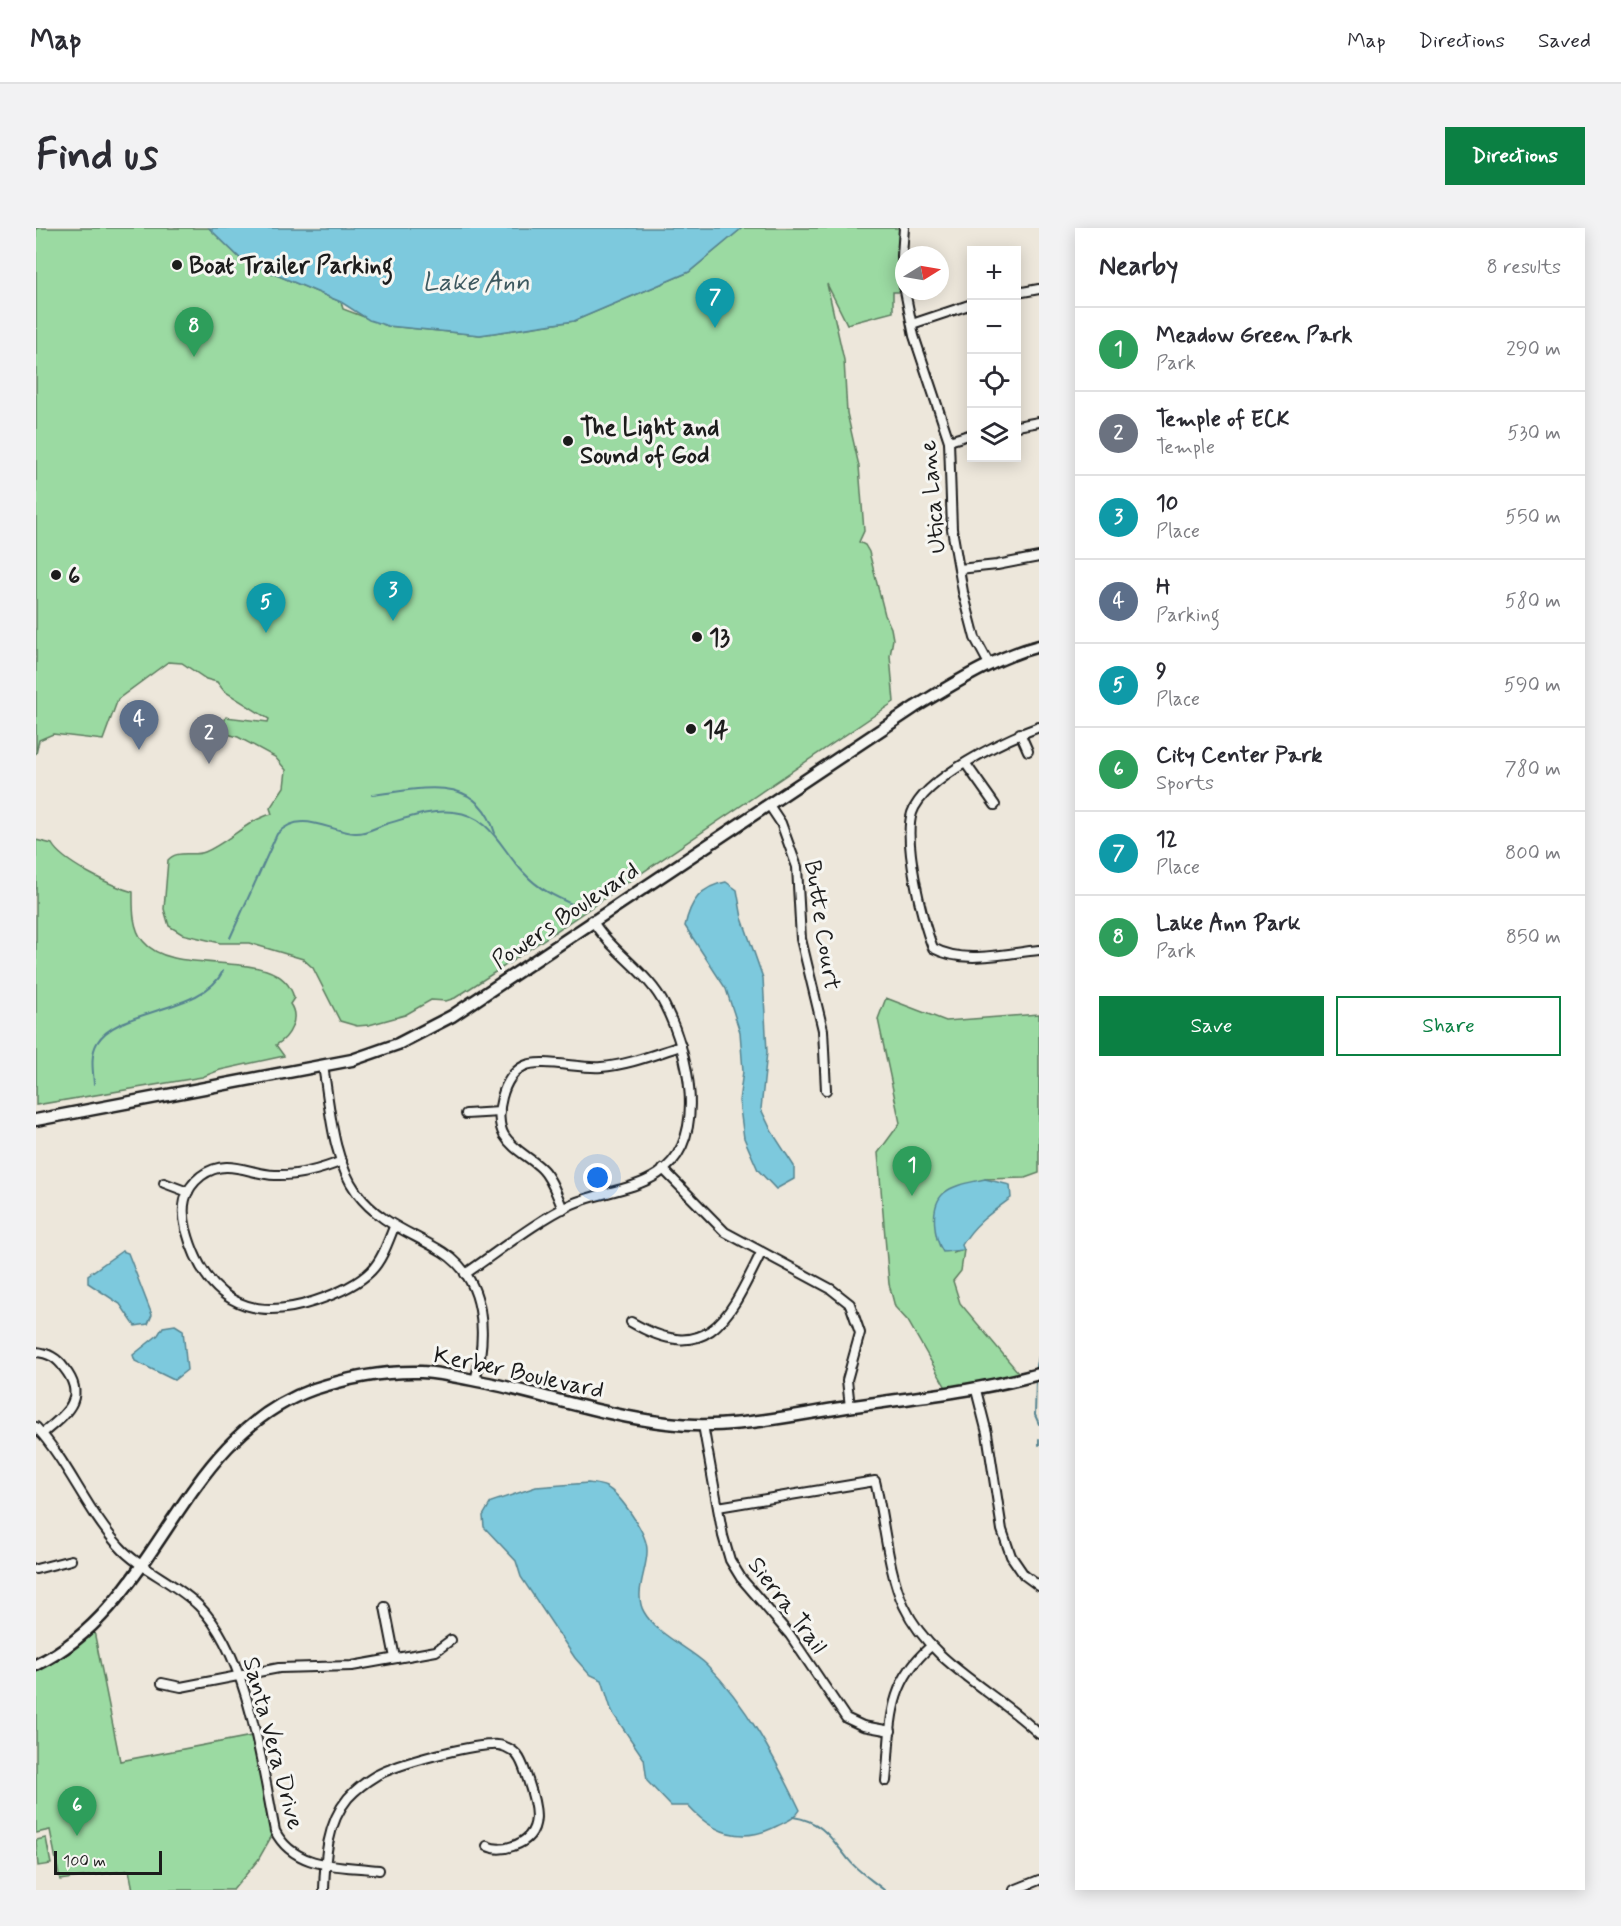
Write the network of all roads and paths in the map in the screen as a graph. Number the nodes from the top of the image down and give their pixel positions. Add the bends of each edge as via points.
1 (904, 228) edge
2 (903, 246) edge
3 (1039, 289) edge
4 (1021, 292) edge
5 (907, 300) edge
6 (967, 306) edge
7 (912, 324) junction
8 (1039, 422) edge
9 (1021, 425) edge
10 (967, 436) edge
11 (949, 441) junction
12 (1039, 557) edge
13 (959, 569) junction
14 (1039, 646) edge
15 (989, 664) junction
16 (1039, 727) edge
17 (1020, 733) junction
18 (1028, 751) dead end
19 (966, 764) junction
20 (769, 805) junction
21 (995, 805) dead end
22 (592, 920) junction
23 (1039, 950) edge
24 (681, 1046) junction
25 (323, 1066) junction
26 (826, 1090) dead end
27 (500, 1112) junction
28 (70, 1113) junction
29 (466, 1114) dead end
30 (36, 1116) edge
31 (36, 1120) edge
32 (342, 1161) junction
33 (663, 1169) junction
34 (164, 1183) dead end
35 (188, 1192) junction
36 (563, 1209) junction
37 (394, 1227) junction
38 (761, 1253) junction
39 (465, 1274) junction
40 (631, 1322) dead end
41 (36, 1352) edge
42 (1039, 1374) edge
43 (475, 1381) junction
44 (976, 1390) junction
45 (850, 1407) junction
46 (703, 1425) junction
47 (36, 1427) edge
48 (42, 1434) junction
49 (717, 1507) junction
50 (71, 1560) dead end
51 (144, 1564) junction
52 (36, 1569) edge
53 (1039, 1586) edge
54 (385, 1607) dead end
55 (451, 1640) dead end
56 (931, 1646) junction
57 (395, 1658) junction
58 (36, 1665) edge
59 (238, 1676) junction
60 (162, 1683) dead end
61 (891, 1731) junction
62 (1039, 1734) edge
63 (886, 1781) dead end
64 (487, 1846) dead end
65 (325, 1864) junction
66 (380, 1870) dead end
67 (1039, 1880) edge
68 (324, 1890) edge
69 (1014, 1890) edge

1 - 2 street, Utica Lane
3 - 4 street
5 - 7 street, Utica Lane
6 - 7 street
7 - 11 street, Utica Lane
8 - 9 street
10 - 11 street
11 - 13 street, Utica Lane via 951,529
12 - 13 street
13 - 15 street, Utica Lane via 975,638
14 - 15 main road, Powers Boulevard
15 - 20 main road, Powers Boulevard
16 - 17 street
17 - 18 street
17 - 19 street
19 - 21 street
19 - 23 street via 930,789 912,814 910,837 926,932 933,948 947,955
20 - 22 main road, Powers Boulevard
20 - 26 street, Butte Court via 781,823 797,867 801,939 823,1030
22 - 24 street via 610,946 647,978 665,1005
22 - 25 main road, Powers Boulevard via 432,1027 380,1051
24 - 27 street via 601,1067 540,1063 524,1066 507,1086
24 - 33 street via 689,1084 690,1119 674,1158
25 - 28 main road, Powers Boulevard
25 - 32 street
27 - 29 street
27 - 36 street via 504,1135 542,1168
28 - 30 main road, Powers Boulevard
28 - 31 main road, Powers Boulevard
32 - 35 street via 290,1175 224,1166 200,1177
32 - 37 street via 357,1193
33 - 36 street via 630,1186
33 - 38 street via 725,1232
34 - 35 street
35 - 37 street via 184,1198 185,1224 191,1248 210,1281 227,1297 247,1307 271,1311 327,1298 371,1271
36 - 39 street
37 - 39 street via 444,1253
38 - 40 street via 736,1303 719,1326 706,1334 684,1340 665,1338
38 - 45 street via 831,1289 850,1304 860,1333 847,1380
39 - 43 street via 481,1310 482,1346
41 - 48 street via 59,1361 76,1391 69,1409
42 - 44 main road, Kerber Boulevard
43 - 46 main road, Kerber Boulevard via 649,1421
43 - 51 main road, Kerber Boulevard via 421,1372 370,1376 286,1401 251,1422 222,1451
44 - 45 main road, Kerber Boulevard
44 - 53 street via 1002,1530 1011,1556 1024,1575
45 - 46 main road, Kerber Boulevard
46 - 49 street, Sierra Trail
47 - 48 street, Santa Vera Drive
48 - 51 street, Santa Vera Drive via 119,1547
49 - 56 street via 875,1481 903,1605
49 - 61 street, Sierra Trail via 730,1560 789,1635 846,1718
50 - 52 street
51 - 58 main road, Kerber Boulevard via 93,1626 52,1658
51 - 59 street, Santa Vera Drive via 201,1608 228,1650
54 - 57 street
55 - 57 street via 436,1651
56 - 61 street via 903,1676 895,1695
56 - 62 street
57 - 59 street via 352,1666 279,1668
59 - 60 street via 181,1687
59 - 65 street, Santa Vera Drive via 257,1735 275,1832 298,1858
61 - 63 street
64 - 65 street via 495,1849 520,1843 532,1832 537,1817 522,1764 517,1755 500,1745 477,1747 375,1776 347,1799 329,1838
65 - 66 street, Santa Vera Drive
65 - 68 street
67 - 69 street

